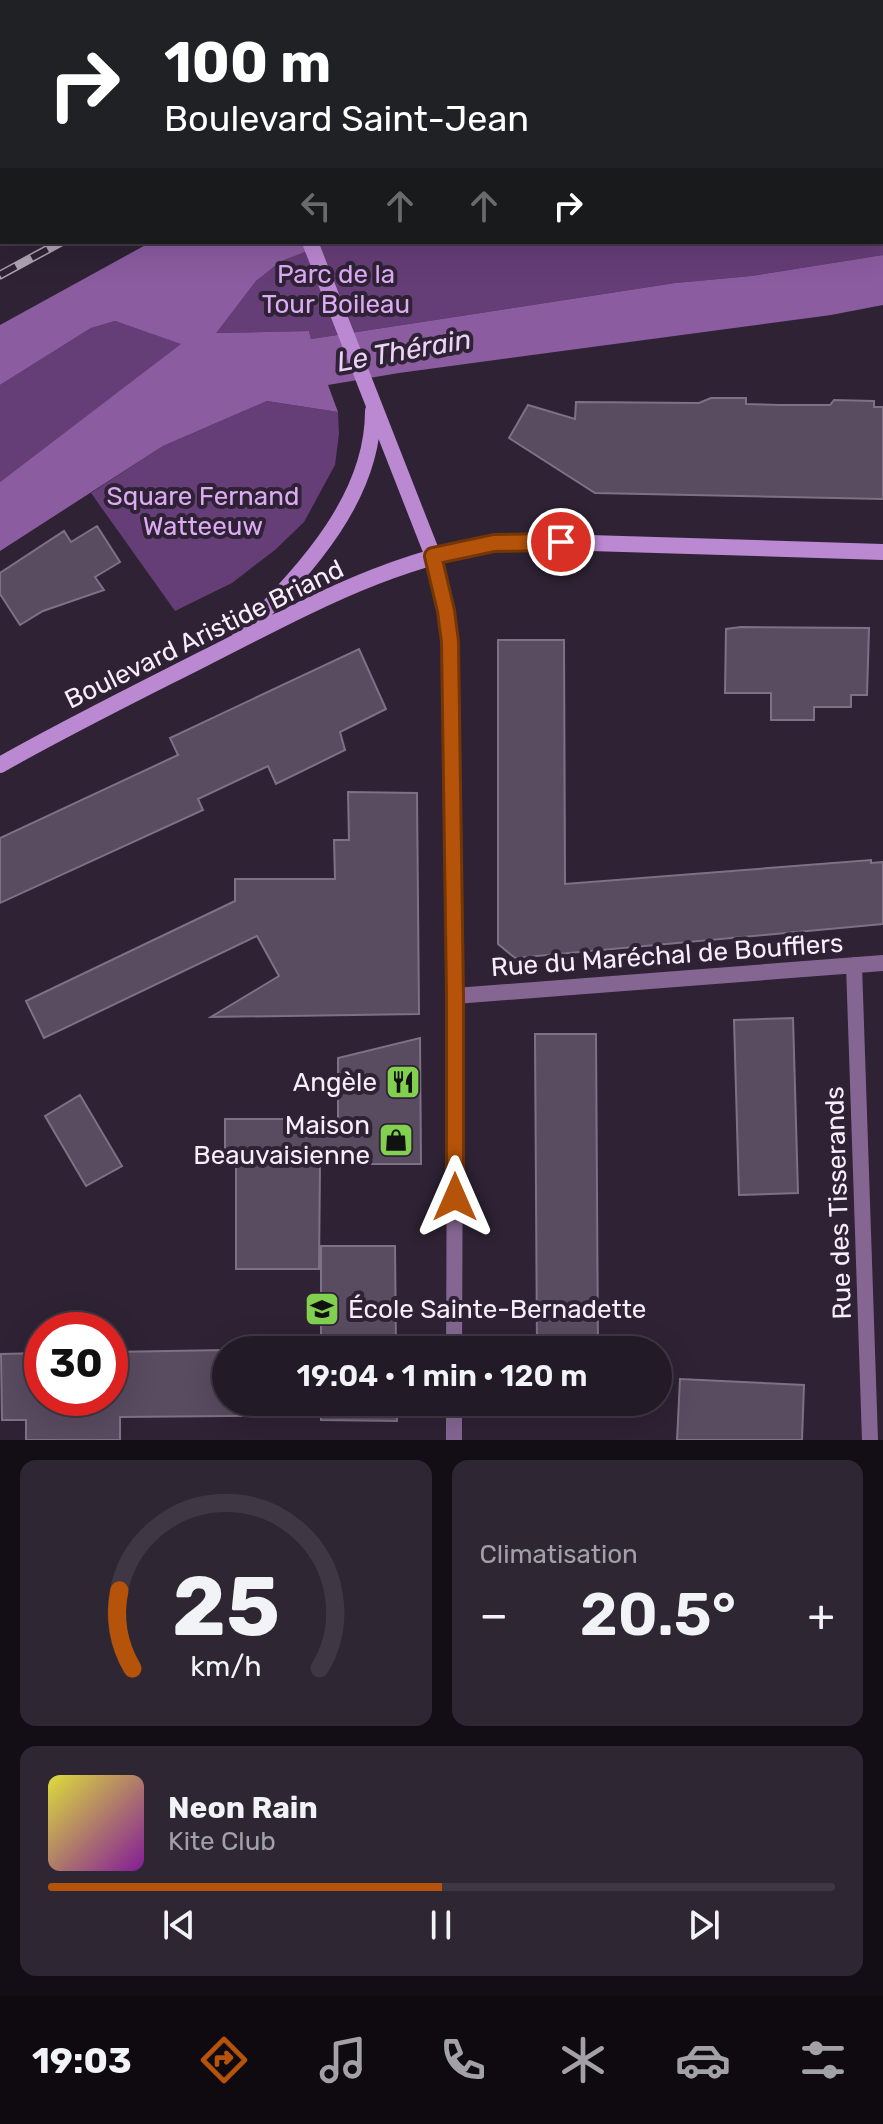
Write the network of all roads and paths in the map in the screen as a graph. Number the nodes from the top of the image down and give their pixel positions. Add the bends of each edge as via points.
1 (311, 244) edge
2 (373, 402) junction
3 (883, 552) edge
4 (433, 556) junction
5 (233, 644) junction
6 (0, 765) edge
7 (883, 963) edge
8 (854, 965) junction
9 (455, 996) junction
10 (454, 1336) edge
11 (454, 1416) edge
12 (454, 1440) edge
13 (870, 1440) edge

1 - 2 main road
2 - 4 main road
2 - 5 main road via 368,456 346,507 293,580
3 - 4 main road, Boulevard Aristide Briand via 523,541
4 - 5 main road, Boulevard Aristide Briand via 358,584
4 - 9 street via 450,642
5 - 6 main road, Boulevard Aristide Briand
7 - 8 street, Rue du Maréchal de Boufflers
8 - 9 street, Rue du Maréchal de Boufflers
8 - 13 street, Rue des Tisserands
9 - 10 street
11 - 12 street

